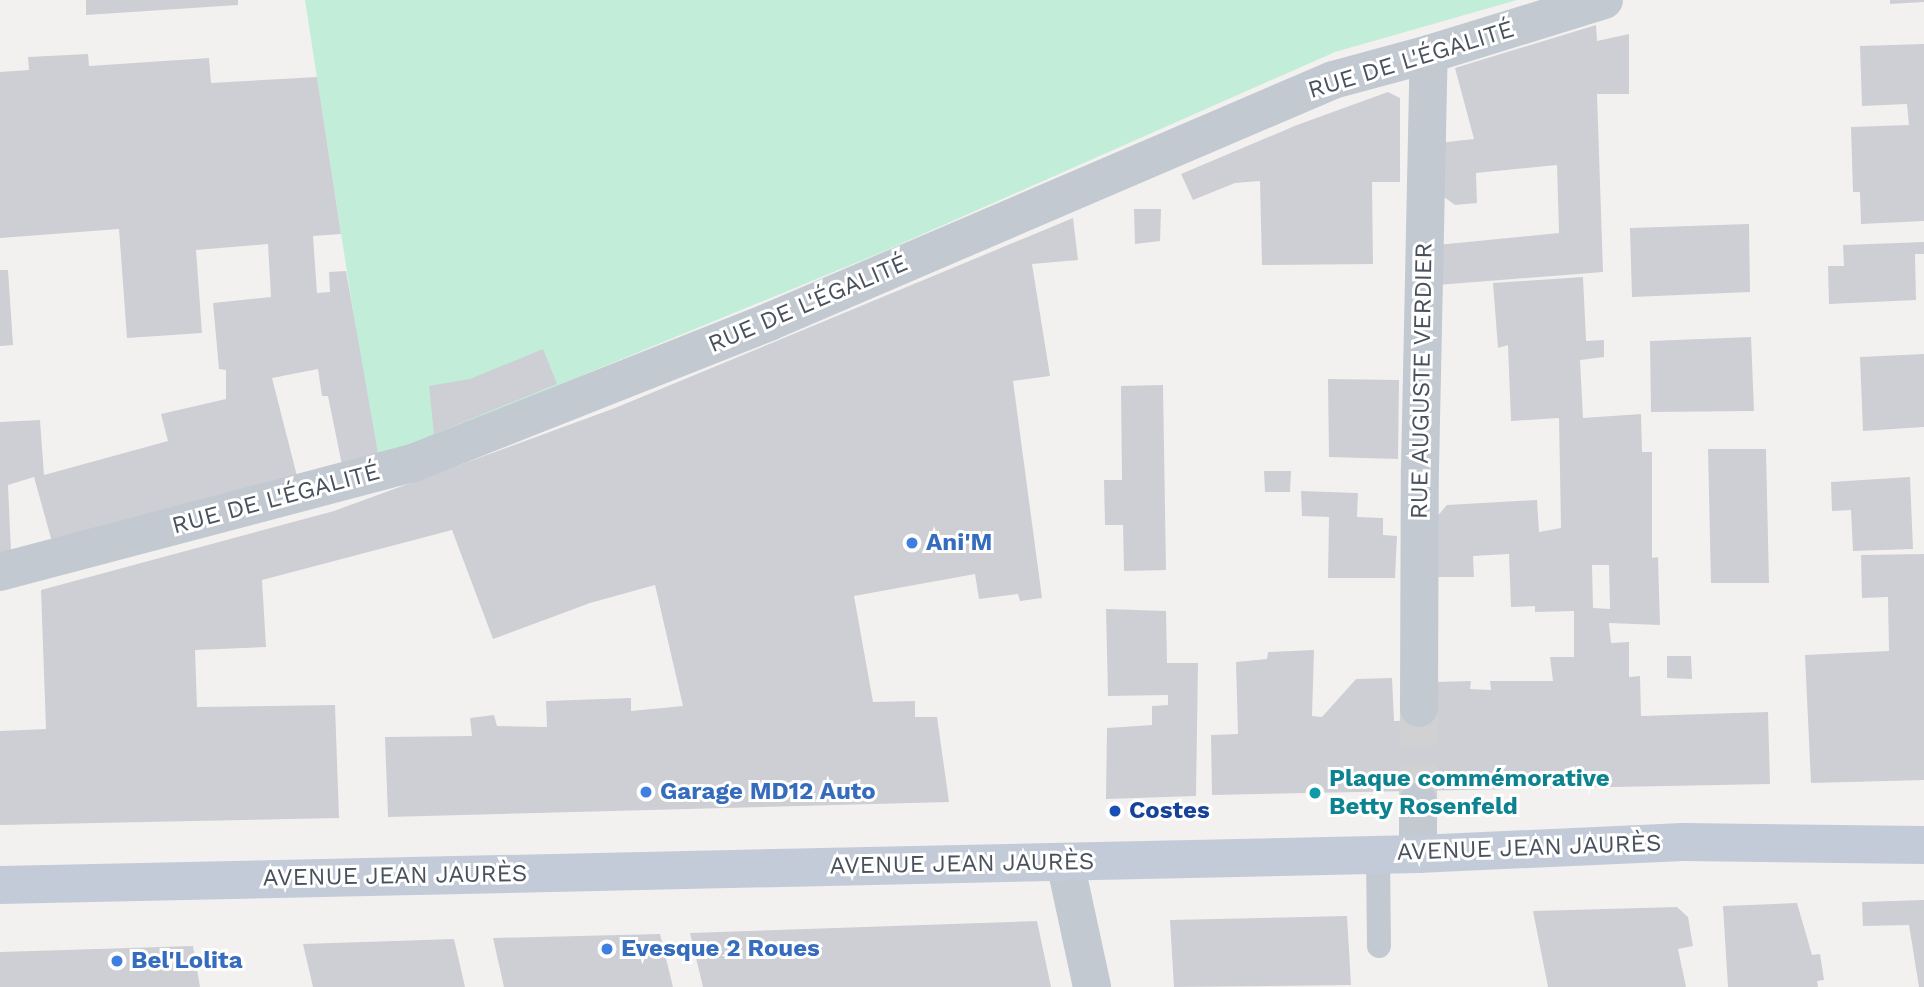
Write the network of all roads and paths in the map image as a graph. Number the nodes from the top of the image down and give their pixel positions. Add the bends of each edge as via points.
1 (1604, 0) edge
2 (1429, 54) junction
3 (0, 572) edge
4 (1419, 708) tunnel mouth
5 (1418, 802) tunnel mouth
6 (1924, 845) edge
7 (1418, 854) junction
8 (1378, 855) junction
9 (1065, 862) junction
10 (0, 885) edge
11 (1379, 946) dead end
12 (1092, 987) edge

1 - 2 street, RUE DE L'ÉGALITÉ
2 - 3 street, RUE DE L'ÉGALITÉ via 1333,80 771,321 413,463
2 - 4 street, RUE AUGUSTE VERDIER
5 - 7 street
6 - 7 main road, AVENUE JEAN JAURÈS via 1683,842
7 - 8 main road, AVENUE JEAN JAURÈS
8 - 9 main road, AVENUE JEAN JAURÈS
8 - 11 lane
9 - 10 main road, AVENUE JEAN JAURÈS
9 - 12 street

